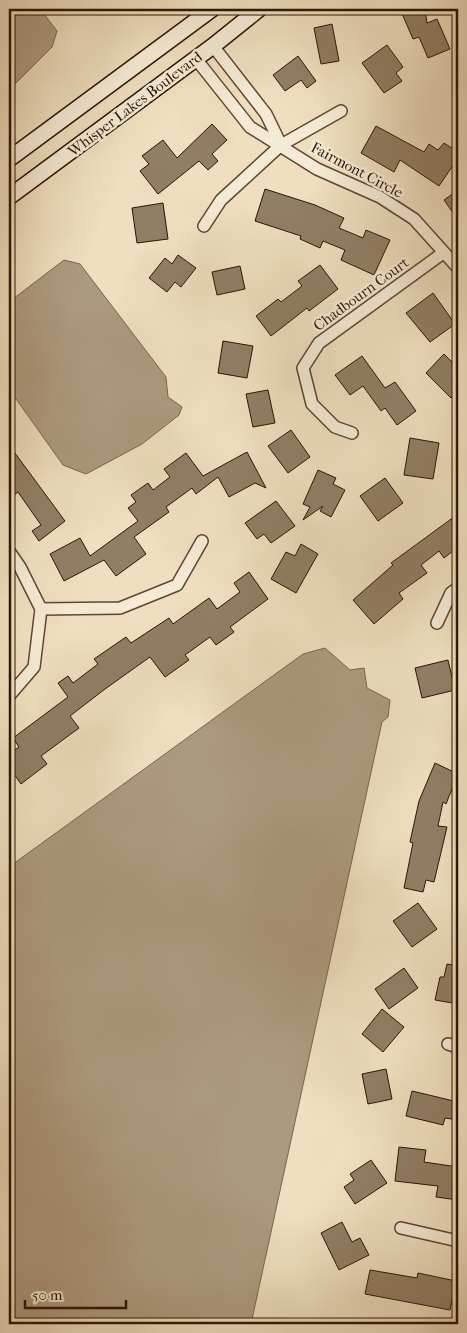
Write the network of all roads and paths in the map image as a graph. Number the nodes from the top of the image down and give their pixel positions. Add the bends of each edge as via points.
1 (212, 9) edge
2 (259, 9) edge
3 (213, 46) junction
4 (196, 59) junction
5 (341, 111) dead end
6 (280, 145) junction
7 (9, 159) edge
8 (9, 197) edge
9 (204, 226) dead end
10 (443, 253) junction
11 (458, 268) edge
12 (352, 433) dead end
13 (202, 541) dead end
14 (9, 551) edge
15 (458, 588) edge
16 (41, 609) junction
17 (437, 623) dead end
18 (9, 696) edge
19 (401, 1228) dead end
20 (458, 1241) edge

1 - 7 street, Whisper Lakes Boulevard
2 - 3 street, Whisper Lakes Boulevard
3 - 4 street, Whisper Lakes Boulevard
3 - 6 street via 266,114
4 - 6 street, Fairmont Circle via 250,127
4 - 8 street, Whisper Lakes Boulevard
5 - 6 street
6 - 9 street via 221,200
6 - 10 street, Fairmont Circle via 317,169 380,197 414,219
10 - 11 street, Fairmont Circle
10 - 12 street, Chadbourn Court via 319,342 303,368 312,404 335,427
13 - 16 street via 177,585 120,608
14 - 16 street
15 - 17 street via 451,594
16 - 18 street via 34,667
19 - 20 street

